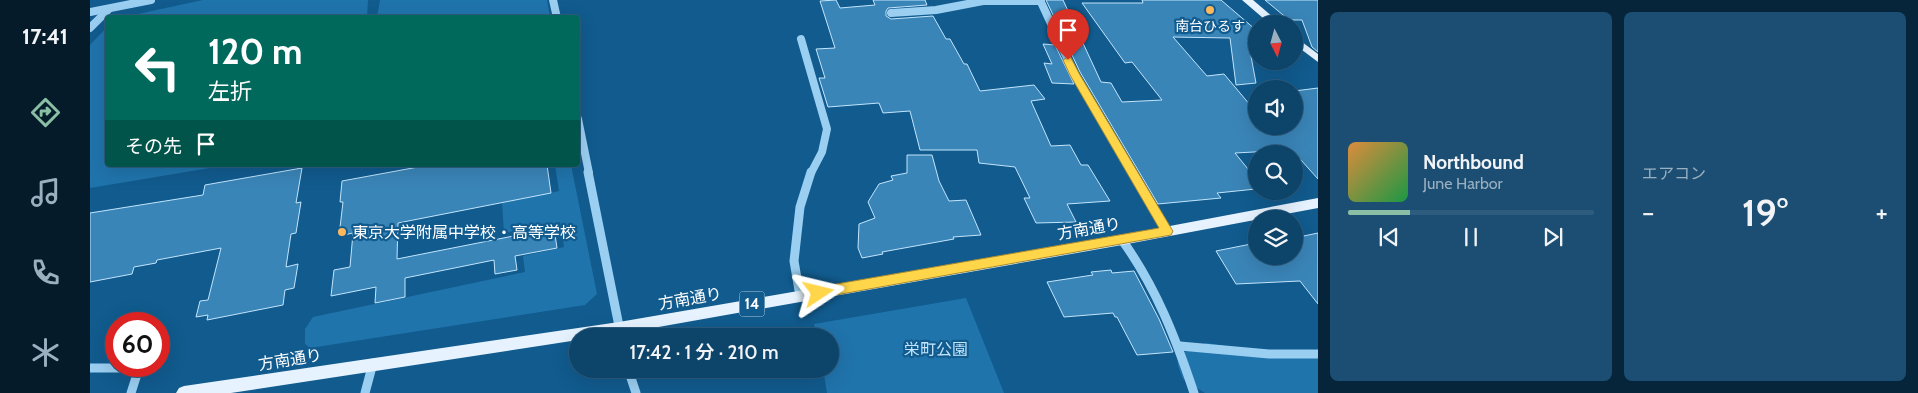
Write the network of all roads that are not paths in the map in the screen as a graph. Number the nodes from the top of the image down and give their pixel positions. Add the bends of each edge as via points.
1 (151, 0) edge
2 (553, 0) edge
3 (1247, 0) edge
4 (1040, 1) edge
5 (108, 10) junction
6 (90, 12) edge
7 (890, 13) dead end
8 (556, 15) edge
9 (1265, 15) edge
10 (90, 28) edge
11 (801, 39) dead end
12 (1303, 46) edge
13 (1318, 59) edge
14 (580, 129) edge
15 (1318, 204) edge
16 (1167, 231) junction
17 (1122, 240) junction
18 (800, 296) junction
19 (619, 328) edge
20 (640, 328) edge
21 (569, 338) edge
22 (1180, 346) junction
23 (1318, 354) edge
24 (373, 363) junction
25 (90, 368) edge
26 (631, 378) edge
27 (131, 393) edge
28 (184, 393) edge
29 (365, 393) edge
30 (636, 393) edge
31 (1194, 393) edge

1 - 5 street
2 - 8 street
3 - 9 main road
4 - 7 street via 983,1 936,10
4 - 16 street via 1075,75
5 - 6 street
5 - 10 street
11 - 18 street via 827,128 822,152 812,169 800,207 794,262
12 - 13 main road
14 - 19 street
15 - 16 main road, 方南通り / 14
16 - 17 main road, 方南通り / 14
17 - 18 main road, 方南通り / 14
17 - 22 street via 1140,265
18 - 20 main road, 方南通り / 14
21 - 24 main road, 方南通り / 14
22 - 23 street via 1269,354
22 - 31 street
24 - 28 main road, 方南通り / 14
24 - 29 street
25 - 27 street via 139,368
26 - 30 street

